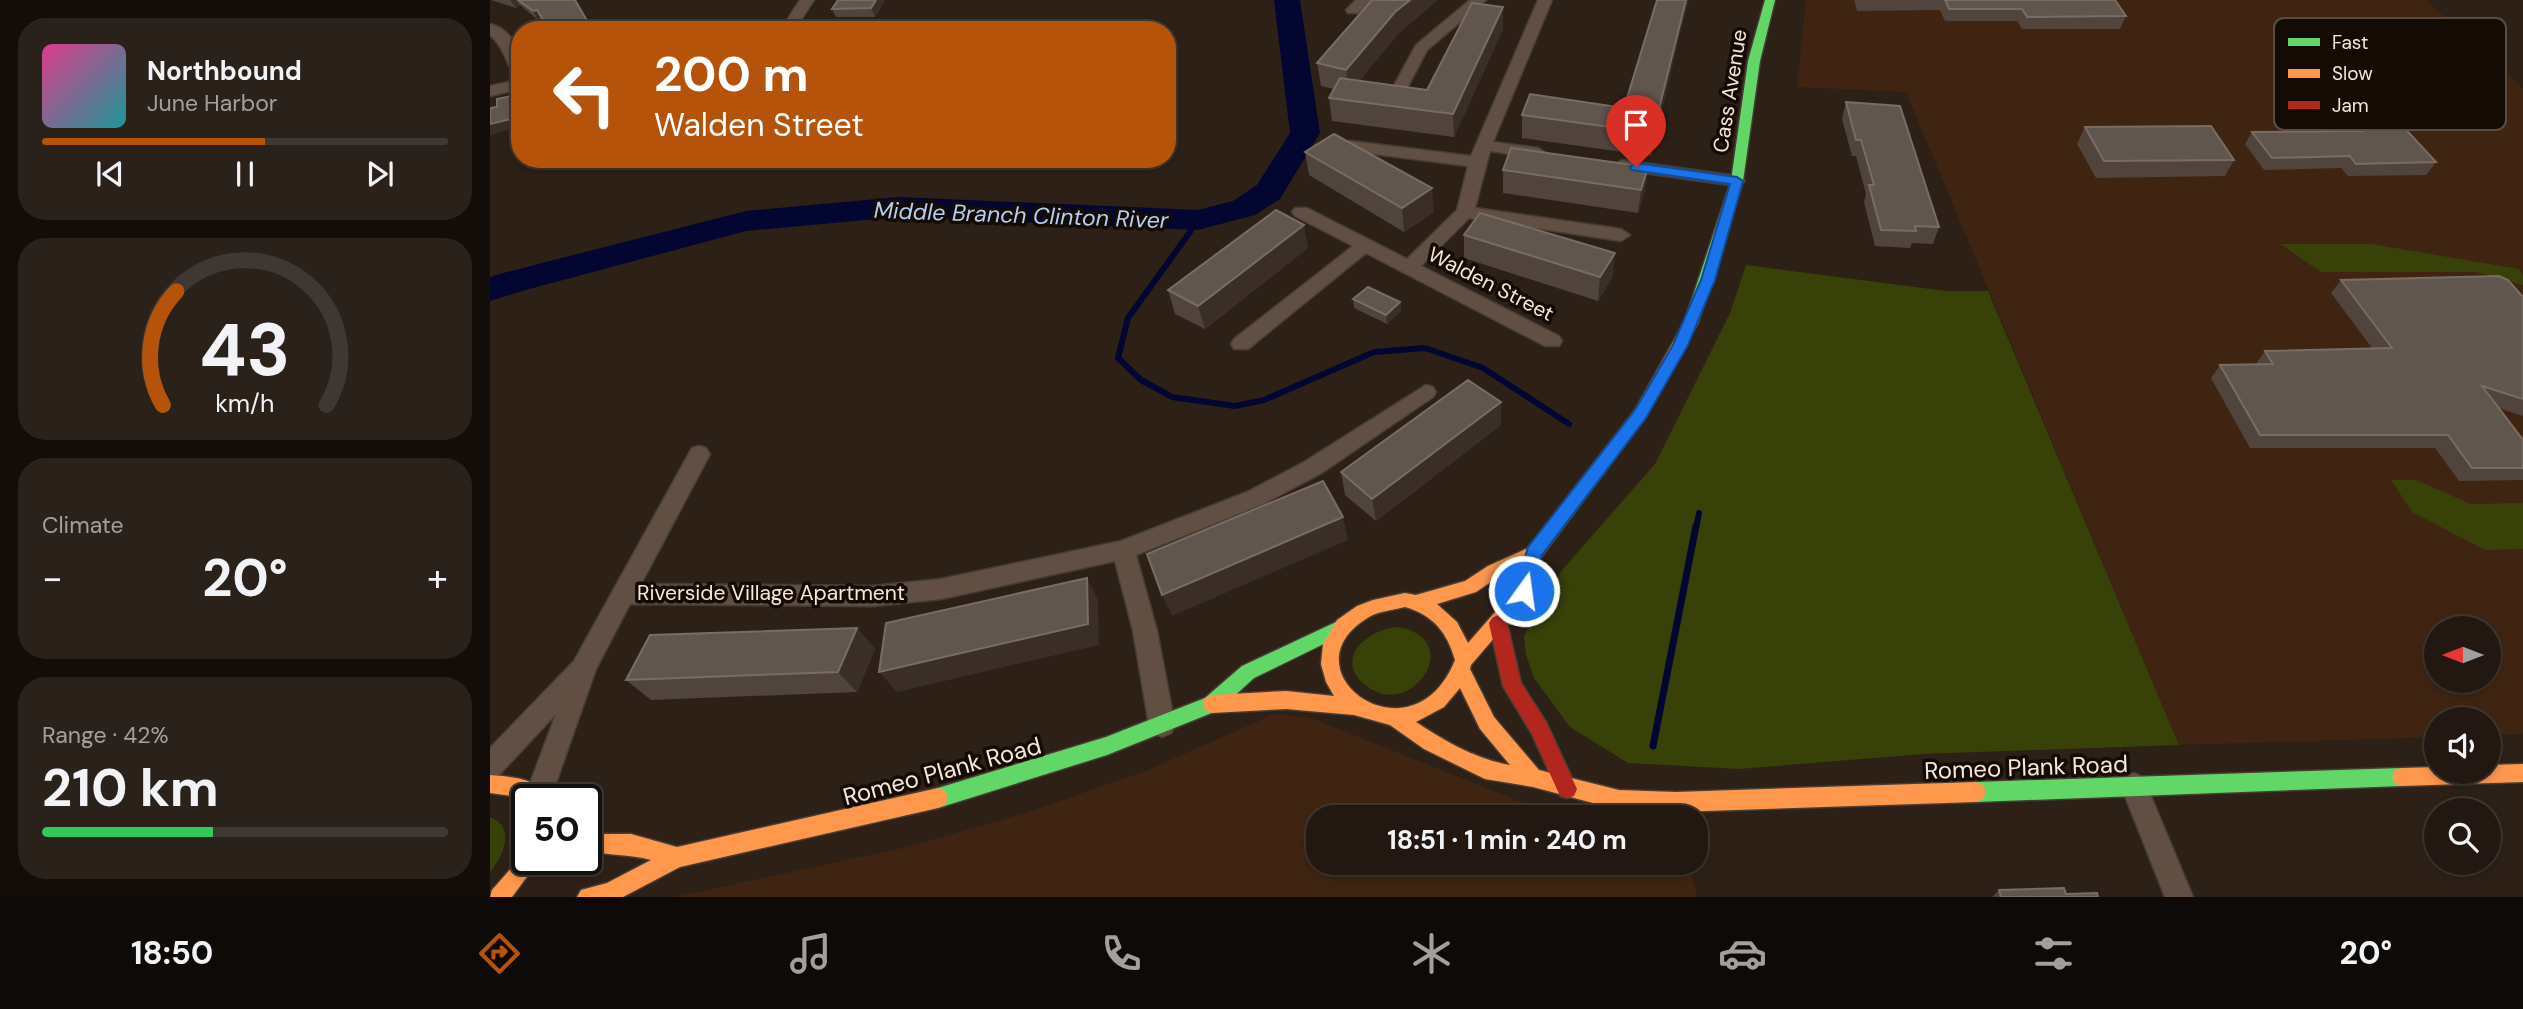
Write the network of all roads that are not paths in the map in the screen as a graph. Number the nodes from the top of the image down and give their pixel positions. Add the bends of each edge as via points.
1 (807, 0) edge
2 (1365, 0) edge
3 (1479, 0) edge
4 (1545, 0) edge
5 (1770, 0) edge
6 (1353, 10) dead end
7 (793, 21) edge
8 (490, 28) edge
9 (511, 47) edge
10 (511, 86) edge
11 (490, 91) edge
12 (1399, 91) edge
13 (1350, 145) edge
14 (1485, 145) junction
15 (1551, 155) edge
16 (1477, 162) junction
17 (1604, 162) edge
18 (1737, 181) junction
19 (1301, 212) dead end
20 (1465, 212) junction
21 (1621, 235) dead end
22 (1365, 245) junction
23 (1409, 268) junction
24 (1552, 341) dead end
25 (1241, 344) dead end
26 (1426, 392) dead end
27 (699, 454) dead end
28 (1123, 550) junction
29 (1534, 552) junction
30 (624, 594) junction
31 (1418, 602) junction
32 (1498, 623) junction
33 (1336, 630) junction
34 (1462, 666) junction
35 (584, 667) junction
36 (1212, 704) junction
37 (1353, 707) junction
38 (1397, 720) junction
39 (1162, 725) junction
40 (490, 766) edge
41 (2523, 773) edge
42 (1533, 778) junction
43 (490, 783) edge
44 (543, 784) edge
45 (511, 785) edge
46 (2134, 786) junction
47 (1567, 789) junction
48 (602, 844) edge
49 (677, 857) junction
50 (519, 875) edge
51 (499, 897) edge
52 (587, 897) edge
53 (2179, 897) edge

1 - 7 street
2 - 6 street
3 - 12 street via 1421,48
4 - 14 street
5 - 18 main road, Cass Avenue via 1754,61
8 - 9 street
10 - 11 street
13 - 16 street
14 - 15 street
14 - 16 street
16 - 20 street
17 - 18 street
18 - 29 main road, Cass Avenue via 1708,280 1680,345 1633,424
19 - 22 street, Walden Street
20 - 21 street
20 - 23 street, Walden Street
22 - 23 street, Walden Street
22 - 25 street
23 - 24 street, Walden Street
26 - 28 street, Riverside Village Apartment via 1312,468 1255,498
27 - 30 street
28 - 30 street, Riverside Village Apartment via 941,589 873,596
28 - 39 street via 1145,631
29 - 31 main road, Cass Avenue via 1470,587
29 - 32 main road, Cass Avenue via 1524,591
30 - 35 street
31 - 33 main road via 1372,605
31 - 34 main road via 1450,621 1458,633
32 - 34 main road, Cass Avenue
32 - 47 main road via 1513,686 1539,728
33 - 36 main road, Romeo Plank Road via 1248,672
33 - 37 main road via 1330,644 1331,676 1338,692
34 - 38 main road via 1445,696 1430,708
34 - 42 main road via 1487,723
35 - 40 street
35 - 44 street
36 - 37 main road, Romeo Plank Road via 1286,700
36 - 39 main road, Romeo Plank Road
37 - 38 main road via 1373,717
38 - 42 main road, Romeo Plank Road via 1485,771
39 - 49 main road, Romeo Plank Road via 963,792
41 - 46 main road, Romeo Plank Road
42 - 47 main road, Romeo Plank Road
43 - 45 main road
46 - 47 main road, Romeo Plank Road via 1676,802 1619,800
46 - 53 street
48 - 49 main road, Romeo Plank Road via 631,844
49 - 52 main road, Romeo Plank Road via 609,893
50 - 51 main road

